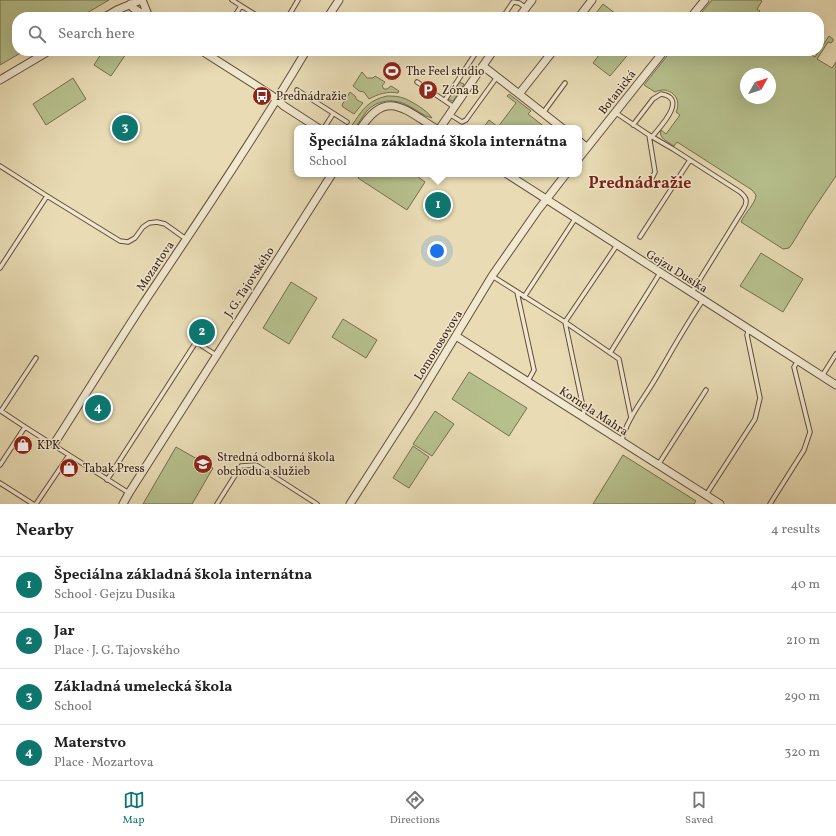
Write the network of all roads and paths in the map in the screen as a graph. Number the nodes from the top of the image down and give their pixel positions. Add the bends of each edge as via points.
1 (141, 0) edge
2 (232, 0) edge
3 (298, 0) edge
4 (339, 0) edge
5 (532, 0) edge
6 (592, 0) edge
7 (704, 0) edge
8 (130, 4) junction
9 (241, 6) junction
10 (526, 8) junction
11 (115, 12) edge
12 (140, 12) edge
13 (147, 12) edge
14 (237, 12) edge
15 (251, 12) edge
16 (291, 12) edge
17 (331, 12) edge
18 (507, 12) edge
19 (523, 12) edge
20 (583, 12) edge
21 (695, 12) edge
22 (41, 56) edge
23 (210, 56) edge
24 (303, 56) edge
25 (474, 56) edge
26 (489, 56) edge
27 (549, 56) edge
28 (660, 56) edge
29 (483, 66) junction
30 (497, 77) junction
31 (0, 80) edge
32 (417, 82) dead end
33 (565, 83) dead end
34 (297, 90) dead end
35 (519, 94) junction
36 (277, 100) junction
37 (445, 100) junction
38 (454, 106) junction
39 (615, 112) junction
40 (543, 113) junction
41 (334, 114) junction
42 (449, 114) junction
43 (347, 122) dead end
44 (314, 125) edge
45 (326, 125) edge
46 (363, 125) edge
47 (430, 125) edge
48 (442, 125) edge
49 (558, 125) edge
50 (634, 125) junction
51 (651, 136) junction
52 (582, 144) edge
53 (587, 148) junction
54 (582, 154) edge
55 (690, 160) junction
56 (0, 166) edge
57 (330, 177) edge
58 (513, 177) edge
59 (564, 177) edge
60 (651, 180) dead end
61 (47, 196) junction
62 (547, 199) junction
63 (575, 219) junction
64 (640, 237) dead end
65 (186, 239) junction
66 (617, 245) junction
67 (0, 268) edge
68 (660, 273) junction
69 (492, 276) junction
70 (517, 292) junction
71 (691, 293) junction
72 (524, 297) junction
73 (703, 300) junction
74 (565, 322) junction
75 (748, 329) junction
76 (456, 336) junction
77 (610, 353) junction
78 (836, 354) edge
79 (216, 355) junction
80 (36, 358) dead end
81 (798, 360) junction
82 (822, 376) junction
83 (528, 381) junction
84 (836, 385) edge
85 (706, 390) dead end
86 (0, 411) edge
87 (582, 416) junction
88 (631, 418) junction
89 (25, 427) junction
90 (622, 441) junction
91 (54, 444) junction
92 (69, 455) junction
93 (0, 465) edge
94 (658, 465) junction
95 (107, 480) junction
96 (0, 483) edge
97 (129, 494) junction
98 (706, 495) junction
99 (716, 503) edge
100 (33, 504) edge
101 (36, 504) edge
102 (124, 504) edge
103 (217, 504) edge
104 (317, 504) edge
105 (350, 504) edge
106 (770, 504) edge

1 - 8 street
1 - 13 street
2 - 9 lane
3 - 16 lane
4 - 17 street
5 - 10 street
6 - 20 street
7 - 21 street
8 - 11 street
8 - 12 street
9 - 14 lane
9 - 15 lane
10 - 18 lane via 513,2
10 - 19 street
22 - 31 street
23 - 36 street
24 - 36 street, Mozartova
25 - 37 lane
26 - 29 street
27 - 35 street
28 - 39 street, Botanická
29 - 30 street
29 - 38 street
30 - 35 street
30 - 42 lane via 466,120 462,122
32 - 37 lane
33 - 40 lane
34 - 41 lane
35 - 40 street
36 - 44 street
36 - 65 street, Mozartova
37 - 38 lane
38 - 42 street
39 - 50 lane
39 - 53 street, Botanická
40 - 49 street
41 - 43 lane
41 - 45 lane
42 - 48 street
46 - 47 street via 378,109 389,105 404,109
50 - 51 lane
50 - 51 lane via 653,99 661,94 668,97 673,103 672,111
51 - 55 lane
51 - 60 lane via 655,172
52 - 53 street
53 - 54 street, Botanická
55 - 64 lane
55 - 71 lane via 740,192 747,203
56 - 61 lane
57 - 79 street, J. G. Tajovského
58 - 62 street, Gejzu Dusíka
59 - 62 street
61 - 65 lane via 120,241 128,242 136,238 143,227 157,222 165,224
61 - 67 lane
62 - 63 street, Gejzu Dusíka
62 - 69 street, Lomonosovova
63 - 66 street, Gejzu Dusíka
63 - 72 lane
65 - 91 street, Mozartova
66 - 68 street, Gejzu Dusíka
66 - 74 lane
68 - 71 street, Gejzu Dusíka
68 - 77 lane
69 - 70 lane
69 - 76 street, Lomonosovova
70 - 72 lane
70 - 83 lane via 534,370
71 - 73 street, Gejzu Dusíka
72 - 74 lane
73 - 75 street, Gejzu Dusíka
73 - 88 lane
74 - 77 lane
74 - 87 lane via 584,412
75 - 81 street, Gejzu Dusíka
75 - 98 lane via 747,335 760,398 755,419
76 - 83 street, Kornela Mahra
76 - 105 street, Lomonosovova
77 - 88 lane via 619,359
78 - 82 lane
79 - 95 lane via 196,342
79 - 97 street, J. G. Tajovského
80 - 86 lane
81 - 82 street, Gejzu Dusíka
81 - 106 lane via 794,367 810,432 804,450
82 - 84 street, Gejzu Dusíka
83 - 87 street, Kornela Mahra
85 - 94 lane
86 - 89 lane
87 - 90 street, Kornela Mahra
88 - 90 lane
89 - 91 lane
89 - 93 lane
90 - 94 street, Kornela Mahra
91 - 92 lane
92 - 95 lane
92 - 101 lane
94 - 98 street, Kornela Mahra
95 - 97 lane
96 - 100 lane
97 - 102 street, J. G. Tajovského
98 - 99 street, Kornela Mahra
103 - 104 lane via 241,466 256,465

